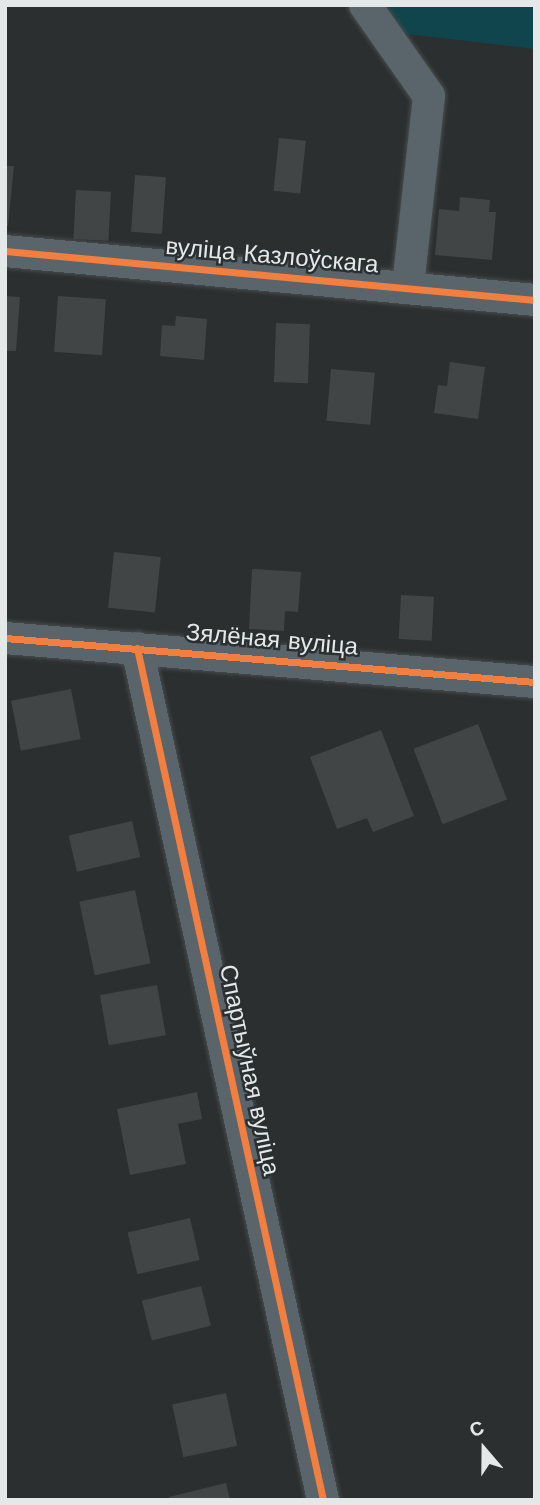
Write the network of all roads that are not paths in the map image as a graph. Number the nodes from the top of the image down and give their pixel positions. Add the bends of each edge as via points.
1 (365, 5) edge
2 (5, 251) edge
3 (408, 287) junction
4 (535, 300) edge
5 (5, 638) edge
6 (137, 648) junction
7 (535, 682) edge
8 (323, 1500) edge

1 - 3 street via 429,96
2 - 3 street, вуліца Казлоўскага
3 - 4 street, вуліца Казлоўскага
5 - 6 street, Зялёная вуліца
6 - 7 street, Зялёная вуліца
6 - 8 street, Спартыўная вуліца

